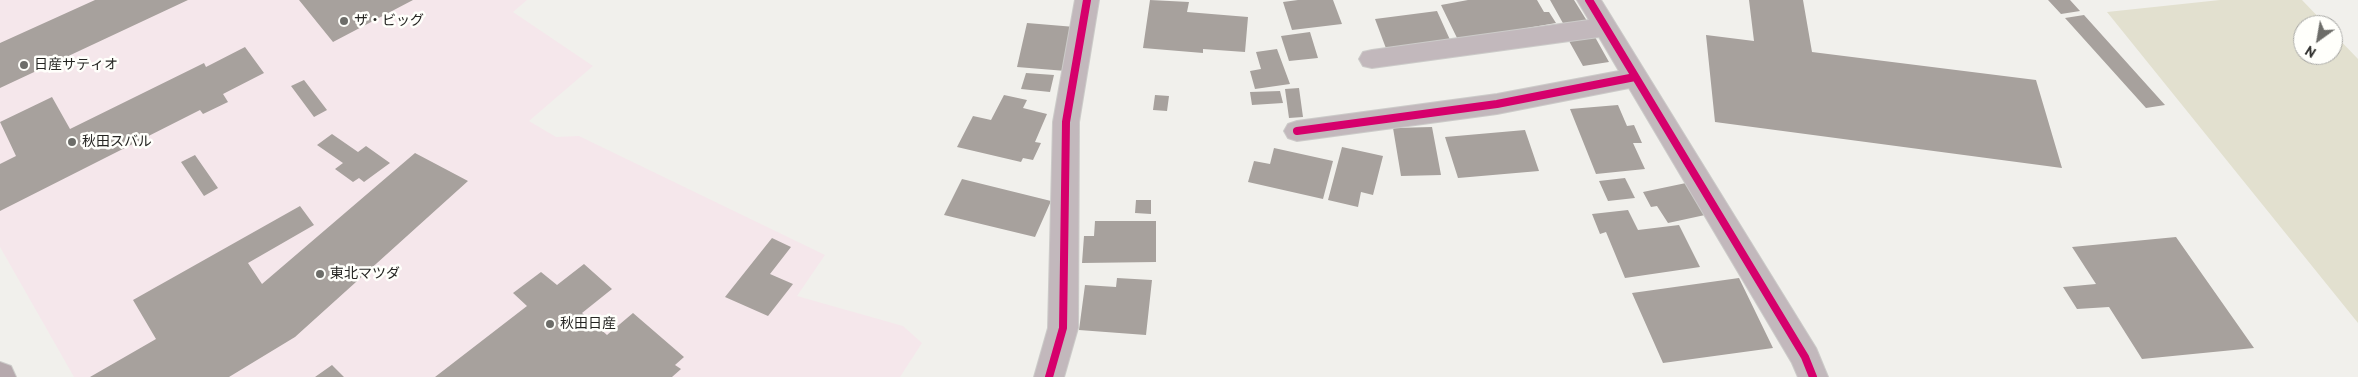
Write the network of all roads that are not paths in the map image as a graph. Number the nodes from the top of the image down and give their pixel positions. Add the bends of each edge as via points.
1 (1087, 0) edge
2 (1589, 0) edge
3 (1605, 27) junction
4 (1372, 59) dead end
5 (1635, 76) junction
6 (1297, 131) dead end
7 (1049, 377) edge
8 (1813, 377) edge

1 - 7 street via 1066,122 1063,328
2 - 3 street
3 - 4 street
3 - 5 street
5 - 6 street via 1497,104
5 - 8 street via 1805,357

